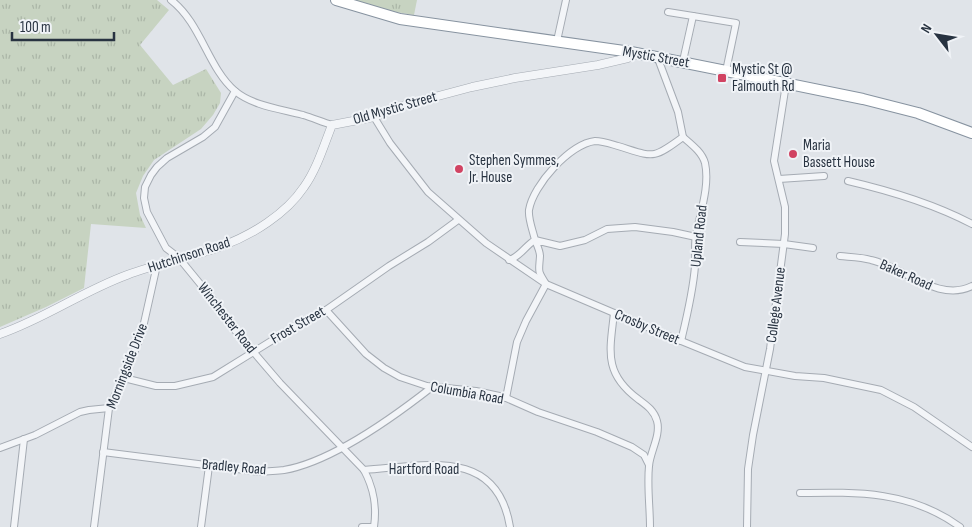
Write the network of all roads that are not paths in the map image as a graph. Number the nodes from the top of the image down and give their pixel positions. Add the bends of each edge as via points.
1 (172, 0) edge
2 (336, 0) edge
3 (566, 0) edge
4 (668, 12) dead end
5 (693, 16) junction
6 (557, 41) junction
7 (639, 53) junction
8 (657, 56) junction
9 (683, 62) junction
10 (726, 71) junction
11 (786, 84) junction
12 (235, 91) junction
13 (374, 117) junction
14 (332, 125) junction
15 (972, 133) edge
16 (683, 136) junction
17 (824, 176) dead end
18 (780, 179) junction
19 (848, 181) dead end
20 (458, 220) junction
21 (972, 224) edge
22 (696, 238) junction
23 (535, 240) junction
24 (740, 242) dead end
25 (784, 244) junction
26 (812, 248) dead end
27 (840, 256) dead end
28 (179, 258) junction
29 (509, 260) junction
30 (157, 265) junction
31 (546, 284) junction
32 (972, 286) edge
33 (326, 310) junction
34 (614, 313) junction
35 (0, 334) edge
36 (681, 341) junction
37 (253, 351) junction
38 (767, 371) junction
39 (124, 378) junction
40 (432, 387) junction
41 (506, 398) junction
42 (110, 408) junction
43 (24, 439) junction
44 (972, 447) edge
45 (0, 448) edge
46 (341, 448) junction
47 (104, 452) junction
48 (208, 466) junction
49 (649, 466) junction
50 (364, 470) junction
51 (800, 493) dead end
52 (14, 527) edge
53 (94, 527) edge
54 (201, 527) edge
55 (362, 527) edge
56 (374, 527) edge
57 (510, 527) edge
58 (650, 527) edge
59 (747, 527) edge
60 (960, 527) edge

1 - 12 street, Old Mystic Street via 195,28 221,74
2 - 6 highway, Mystic Street via 400,19
3 - 6 street
4 - 5 street
5 - 9 street
5 - 10 street via 736,23
6 - 7 highway, Mystic Street
7 - 8 highway, Mystic Street
7 - 13 street, Old Mystic Street via 598,65 472,87 397,107
8 - 9 highway, Mystic Street
8 - 16 street via 678,112
9 - 10 highway, Mystic Street
10 - 11 highway, Mystic Street
11 - 15 highway, Mystic Street via 918,113
11 - 18 street, College Avenue via 774,161
12 - 14 street, Old Mystic Street via 270,107
12 - 28 street, Winchester Road via 203,138 167,158 151,175 146,187 147,212 166,248
13 - 14 street, Old Mystic Street
13 - 20 street, Crosby Street via 422,186
14 - 28 street, Hutchinson Road via 315,168 292,202 249,233 222,246
16 - 22 street, Upland Road via 705,162 705,184
16 - 23 street via 662,152 649,156 595,142 570,153 549,174 533,198 529,212
17 - 18 street
18 - 25 street, College Avenue via 786,221
19 - 21 street via 919,200
20 - 29 street, Crosby Street
20 - 33 street, Frost Street
22 - 23 street via 635,228 607,229 585,240 560,246
22 - 36 street, Upland Road via 691,300
23 - 29 street via 516,258
23 - 31 street via 540,255 539,272
24 - 25 street
25 - 26 street
25 - 38 street, College Avenue
27 - 32 street, Baker Road via 871,260 946,291
28 - 30 street, Hutchinson Road
28 - 37 street, Winchester Road
29 - 31 street, Crosby Street
30 - 35 street, Hutchinson Road via 101,286
30 - 39 street, Morningside Drive via 142,332
31 - 34 street, Crosby Street
31 - 41 street via 517,342
33 - 37 street, Frost Street
33 - 40 street, Columbia Road via 349,337 384,368
34 - 36 street, Crosby Street
34 - 49 street via 609,348 612,364 625,388 647,405 658,424
36 - 38 street, Crosby Street via 745,366
37 - 39 street, Frost Street via 214,377 202,381 156,386
37 - 46 street, Winchester Road
38 - 44 street, Crosby Street via 855,383 881,390 914,407
38 - 59 street, College Avenue via 748,468
39 - 42 street, Morningside Drive
40 - 41 street, Columbia Road
40 - 46 street, Bradley Road
41 - 49 street, Columbia Road via 632,448 644,455
42 - 43 street via 80,412
42 - 47 street, Morningside Drive
43 - 45 street
43 - 52 street
46 - 48 street, Bradley Road via 284,470 261,472
46 - 50 street, Winchester Road
47 - 48 street, Bradley Road
47 - 53 street, Morningside Drive
48 - 54 street
49 - 58 street
50 - 56 street, Winchester Road via 375,503
50 - 57 street, Hartford Road via 430,465 469,469 494,488 506,509
51 - 60 street via 860,492 888,497 932,510
55 - 56 street

